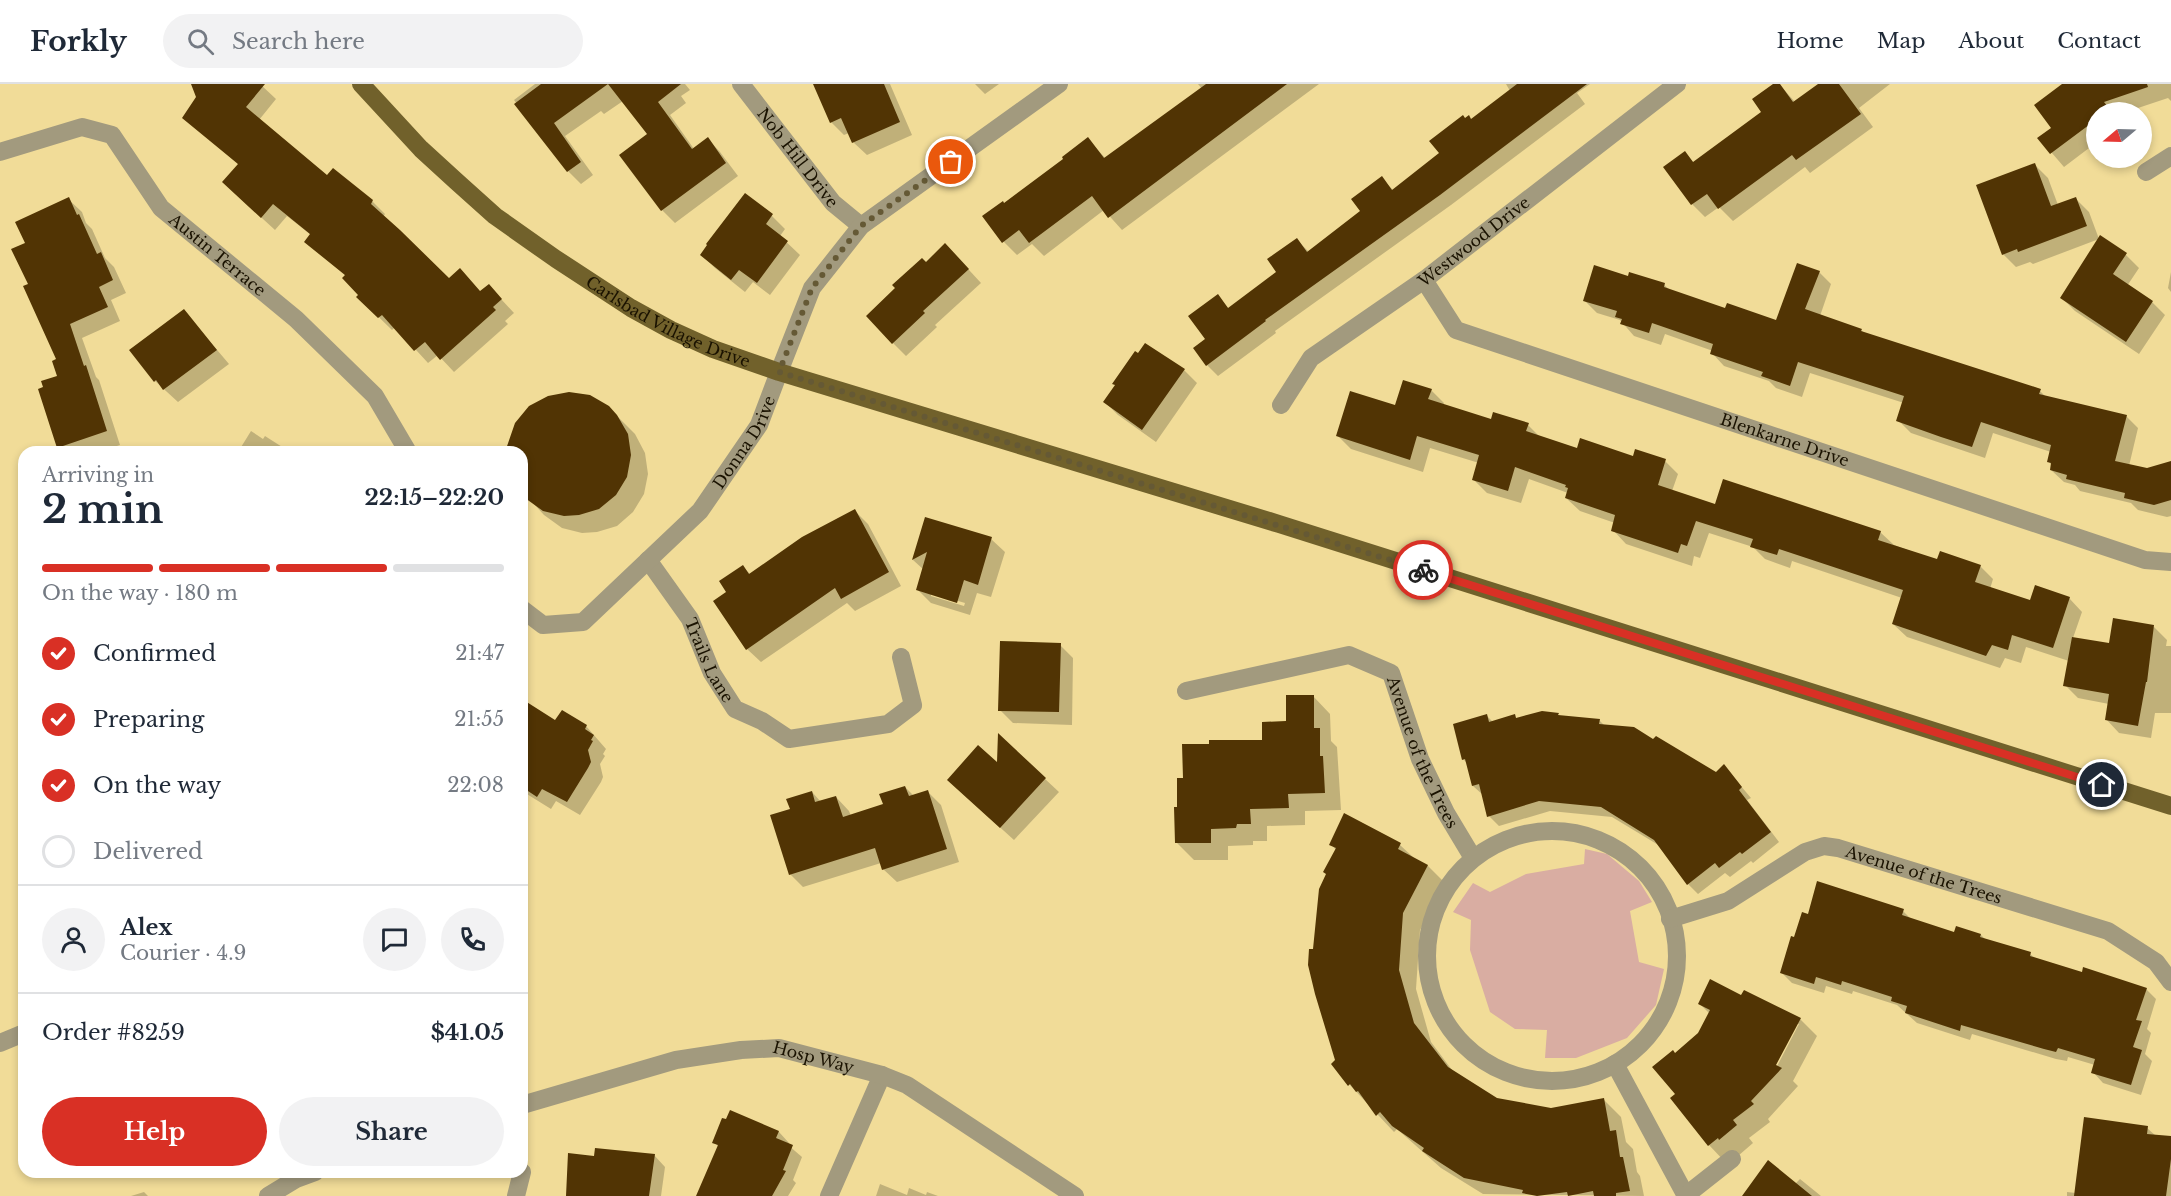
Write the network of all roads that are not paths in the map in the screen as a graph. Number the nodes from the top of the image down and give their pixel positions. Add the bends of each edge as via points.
1 (361, 84) edge
2 (741, 84) edge
3 (1059, 84) edge
4 (1677, 84) edge
5 (0, 152) edge
6 (2171, 156) edge
7 (2146, 172) dead end
8 (861, 226) junction
9 (1424, 280) junction
10 (779, 372) junction
11 (1281, 405) dead end
12 (404, 446) edge
13 (648, 560) junction
14 (2171, 562) edge
15 (528, 614) edge
16 (901, 657) dead end
17 (1186, 691) dead end
18 (2171, 806) edge
19 (1473, 858) junction
20 (1670, 919) junction
21 (2171, 982) edge
22 (18, 1036) edge
23 (0, 1043) edge
24 (1615, 1064) junction
25 (882, 1075) junction
26 (528, 1102) edge
27 (1732, 1159) dead end
28 (300, 1178) edge
29 (520, 1178) edge
30 (268, 1196) edge
31 (516, 1196) edge
32 (829, 1196) edge
33 (1075, 1196) edge
34 (1686, 1196) edge

1 - 10 main road, Carlsbad Village Drive via 421,149 495,216 556,259 671,330
2 - 8 street, Nob Hill Drive via 833,203
3 - 8 street, Donna Drive
4 - 9 street, Westwood Drive
5 - 12 street, Austin Terrace via 82,127 112,135 161,208 296,319 367,388
6 - 7 street
8 - 10 street, Donna Drive via 812,288
9 - 11 street, Westwood Drive via 1311,358
9 - 14 street, Blenkarne Drive via 1456,330 2145,560
10 - 13 street, Donna Drive via 759,425 700,511
10 - 18 main road, Carlsbad Village Drive via 1279,524
13 - 15 street, Donna Drive via 583,622 543,625
13 - 16 street, Trails Lane via 690,619 712,673 735,709 789,739 888,724 913,705
17 - 19 street, Avenue of the Trees via 1349,655 1391,674 1420,759
19 - 20 street via 1496,843 1538,831 1589,836 1615,847 1640,867 1658,889
19 - 24 street via 1451,881 1437,907 1428,943 1429,976 1446,1022 1479,1058 1520,1077 1566,1081
20 - 21 street, Avenue of the Trees via 1728,901 1805,852 1824,846 2108,931 2156,962
20 - 24 street via 1677,947 1675,980 1667,1005 1652,1031 1632,1053
22 - 23 street
24 - 34 street
25 - 26 street, Hosp Way via 779,1048 741,1050 676,1060
25 - 32 street
25 - 33 street, Hosp Way via 907,1085
27 - 34 street
28 - 30 street
29 - 31 street

